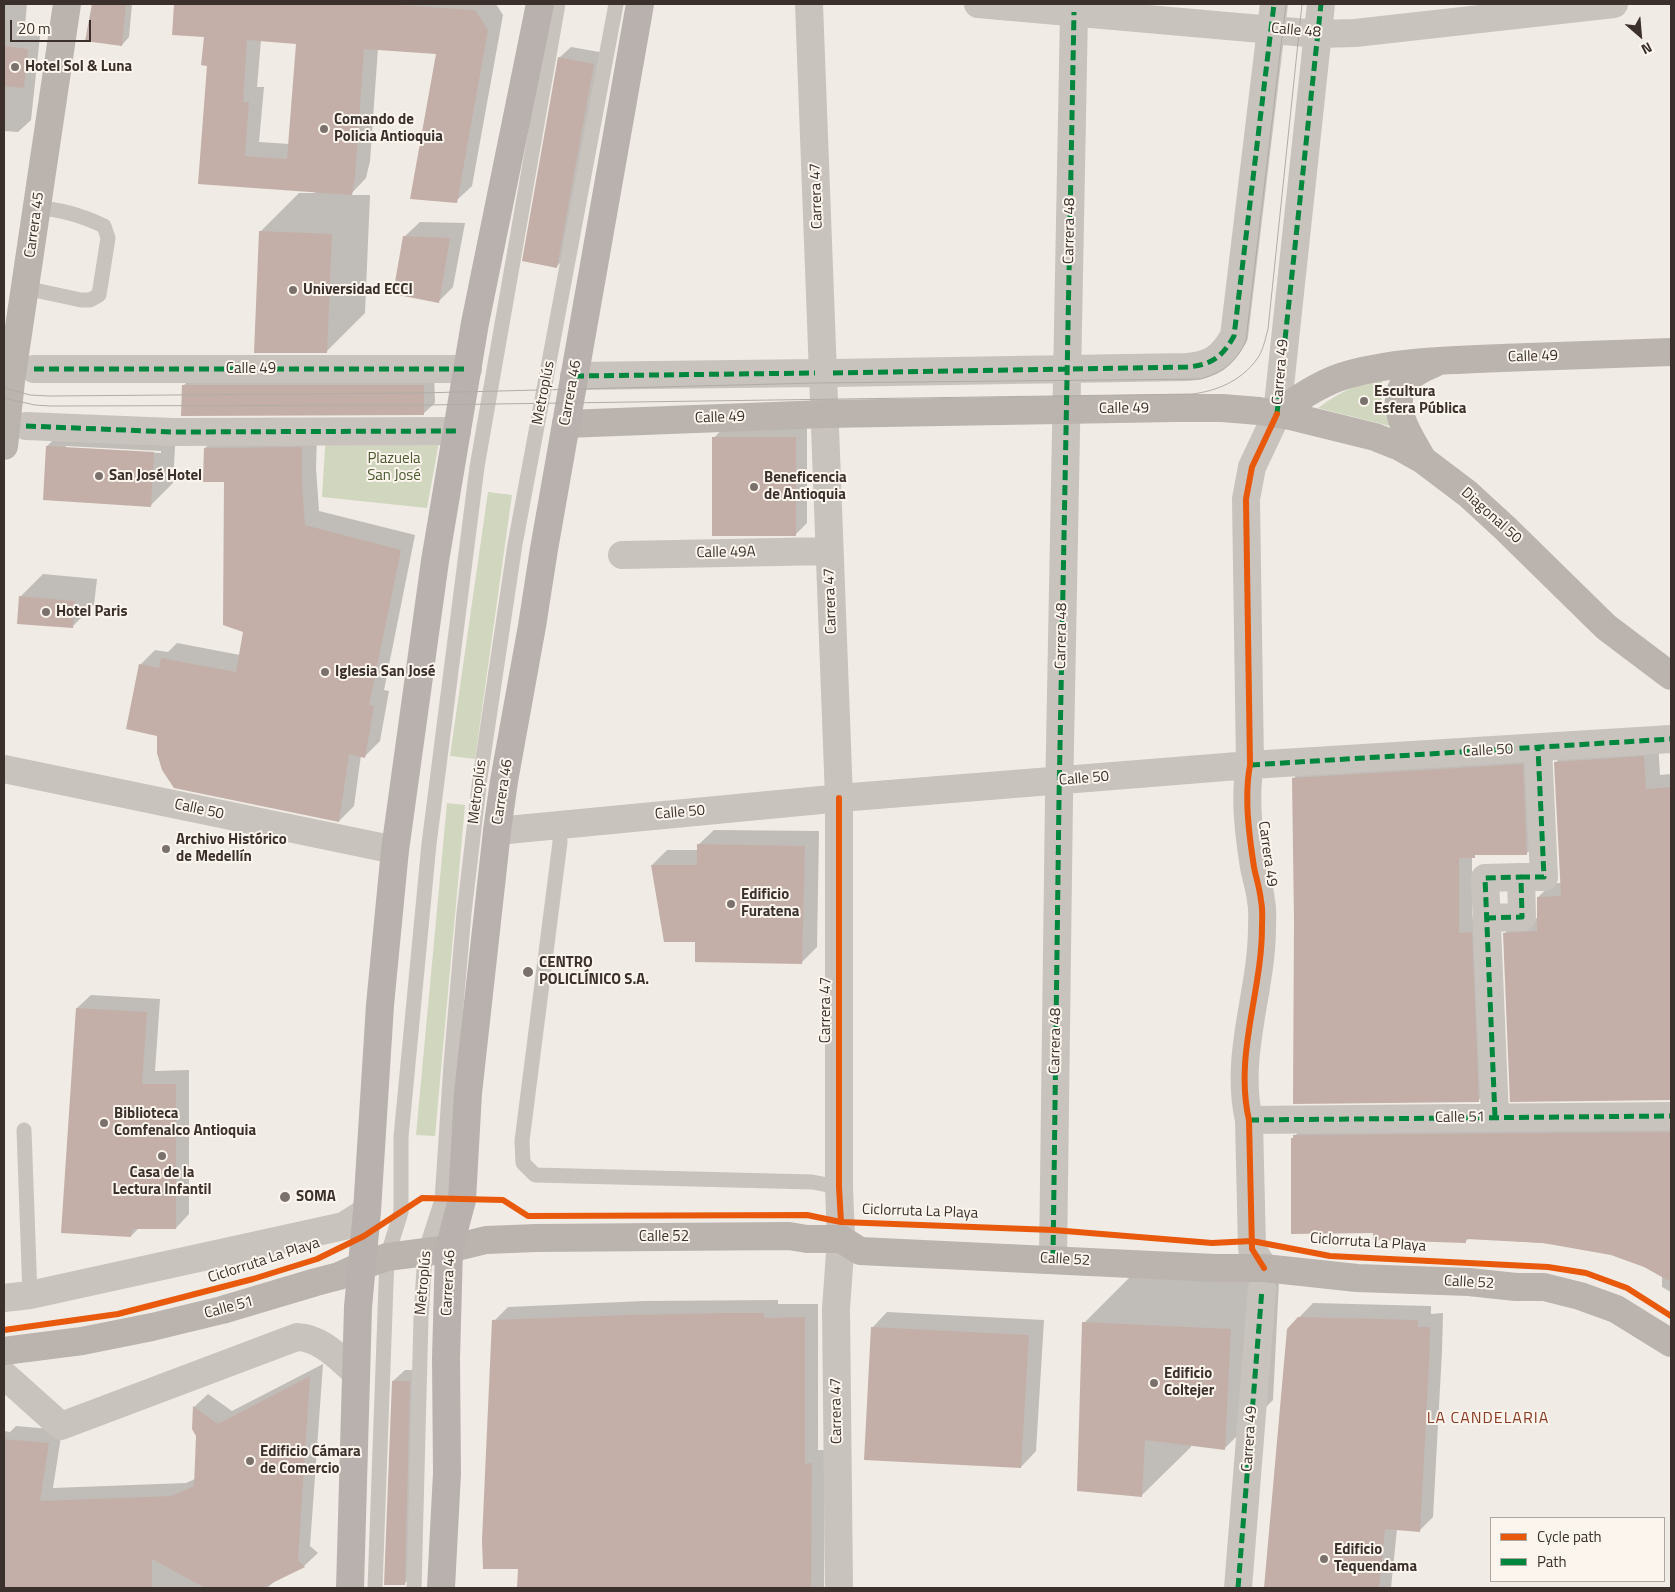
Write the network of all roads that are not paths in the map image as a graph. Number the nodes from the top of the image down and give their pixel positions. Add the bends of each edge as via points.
1 (68, 4) edge
2 (540, 4) edge
3 (558, 4) edge
4 (616, 4) edge
5 (640, 4) edge
6 (809, 4) edge
7 (978, 4) edge
8 (1321, 4) edge
9 (1614, 4) edge
10 (1074, 12) junction
11 (1272, 16) edge
12 (1318, 34) junction
13 (37, 208) junction
14 (25, 288) junction
15 (1671, 352) edge
16 (1438, 361) junction
17 (34, 369) dead end
18 (468, 369) junction
19 (1067, 369) junction
20 (574, 376) junction
21 (1067, 410) junction
22 (825, 414) junction
23 (1277, 414) junction
24 (566, 424) junction
25 (26, 426) dead end
26 (457, 431) junction
27 (4, 446) edge
28 (1423, 460) junction
29 (830, 551) junction
30 (622, 555) dead end
31 (1671, 676) edge
32 (1671, 739) edge
33 (1538, 748) junction
34 (1250, 765) junction
35 (4, 769) edge
36 (1059, 780) junction
37 (839, 798) junction
38 (559, 825) junction
39 (497, 831) junction
40 (395, 850) junction
41 (1521, 878) junction
42 (1486, 918) junction
43 (1671, 1116) edge
44 (1495, 1117) junction
45 (1249, 1120) junction
46 (24, 1130) dead end
47 (839, 1186) junction
48 (367, 1211) junction
49 (841, 1239) junction
50 (437, 1251) junction
51 (387, 1257) junction
52 (1053, 1260) junction
53 (362, 1266) junction
54 (1263, 1279) junction
55 (30, 1295) junction
56 (4, 1298) edge
57 (1671, 1343) edge
58 (4, 1351) edge
59 (355, 1372) junction
60 (4, 1375) edge
61 (350, 1588) edge
62 (376, 1588) edge
63 (414, 1588) edge
64 (441, 1588) edge
65 (839, 1588) edge
66 (1238, 1588) edge

1 - 13 main road, Carrera 45
2 - 18 main road
3 - 51 lane via 477,467 429,844 402,1137 401,1212
4 - 50 lane, Metroplús via 516,544 485,744 464,913
5 - 20 main road, Carrera 46
6 - 22 street, Carrera 47
7 - 10 street, Calle 48
8 - 12 street, Carrera 49
9 - 12 street, Calle 48
10 - 11 street, Calle 48
10 - 19 street, Carrera 48
11 - 12 street, Calle 48
11 - 19 street via 1234,336 1216,359 1203,366
12 - 23 street, Carrera 49
13 - 14 main road, Carrera 45
13 - 14 lane via 56,209 88,218 104,226 108,238 99,294 90,300
14 - 27 main road, Carrera 45
15 - 16 main road, Calle 49
16 - 23 main road, Calle 49 via 1349,374 1324,384
16 - 28 main road via 1409,378 1399,400 1403,423
17 - 18 street, Calle 49
18 - 26 main road
19 - 20 street
19 - 21 street, Carrera 48
20 - 24 main road, Carrera 46
21 - 22 main road, Calle 49
21 - 23 main road, Calle 49 via 1222,408
21 - 36 street, Carrera 48
22 - 24 main road, Calle 49
22 - 29 street, Carrera 47
23 - 28 main road, Diagonal 50 via 1375,437
23 - 34 street, Carrera 49 via 1252,467 1246,499
24 - 39 main road, Carrera 46
25 - 26 street via 173,432
26 - 40 main road via 435,561
28 - 31 main road, Diagonal 50 via 1468,494 1606,627
29 - 30 street, Calle 49A
29 - 37 street, Carrera 47
32 - 33 street, Calle 50
33 - 34 street, Calle 50
33 - 41 street via 1544,877
34 - 36 street, Calle 50
34 - 45 street, Carrera 49 via 1247,783 1254,868 1262,902 1262,949 1247,1033 1245,1104
35 - 40 street, Calle 50
36 - 37 street, Calle 50
36 - 52 street, Carrera 48
37 - 38 street, Calle 50
37 - 47 street, Carrera 47
38 - 39 street, Calle 50
38 - 47 lane via 560,842 522,1141 523,1163 535,1175 812,1182
39 - 50 main road, Carrera 46 via 468,1093 462,1200
40 - 48 main road via 380,1005
41 - 42 street via 1522,917
41 - 42 street via 1485,878
42 - 44 street
43 - 44 street, Calle 51
44 - 45 street, Calle 51
45 - 54 street, Carrera 49 via 1252,1249
46 - 55 lane
47 - 49 street, Carrera 47
48 - 53 main road
48 - 55 street via 344,1226
49 - 50 main road, Calle 52 via 789,1236 536,1238 486,1240
49 - 52 main road, Calle 52 via 860,1251
49 - 65 street, Carrera 47 via 836,1309
50 - 51 main road, Calle 51
50 - 63 lane, Metroplús via 421,1318
50 - 64 main road, Carrera 46 via 446,1359 447,1473
51 - 53 main road, Calle 51
51 - 62 lane
52 - 54 main road, Calle 52 via 1215,1268
53 - 58 main road, Calle 51 via 339,1276 213,1312 82,1341
53 - 59 main road
54 - 57 main road, Calle 52 via 1357,1278 1544,1287 1616,1309
54 - 66 street, Carrera 49
55 - 56 street
59 - 60 street via 320,1342 297,1337 61,1426
59 - 61 main road

